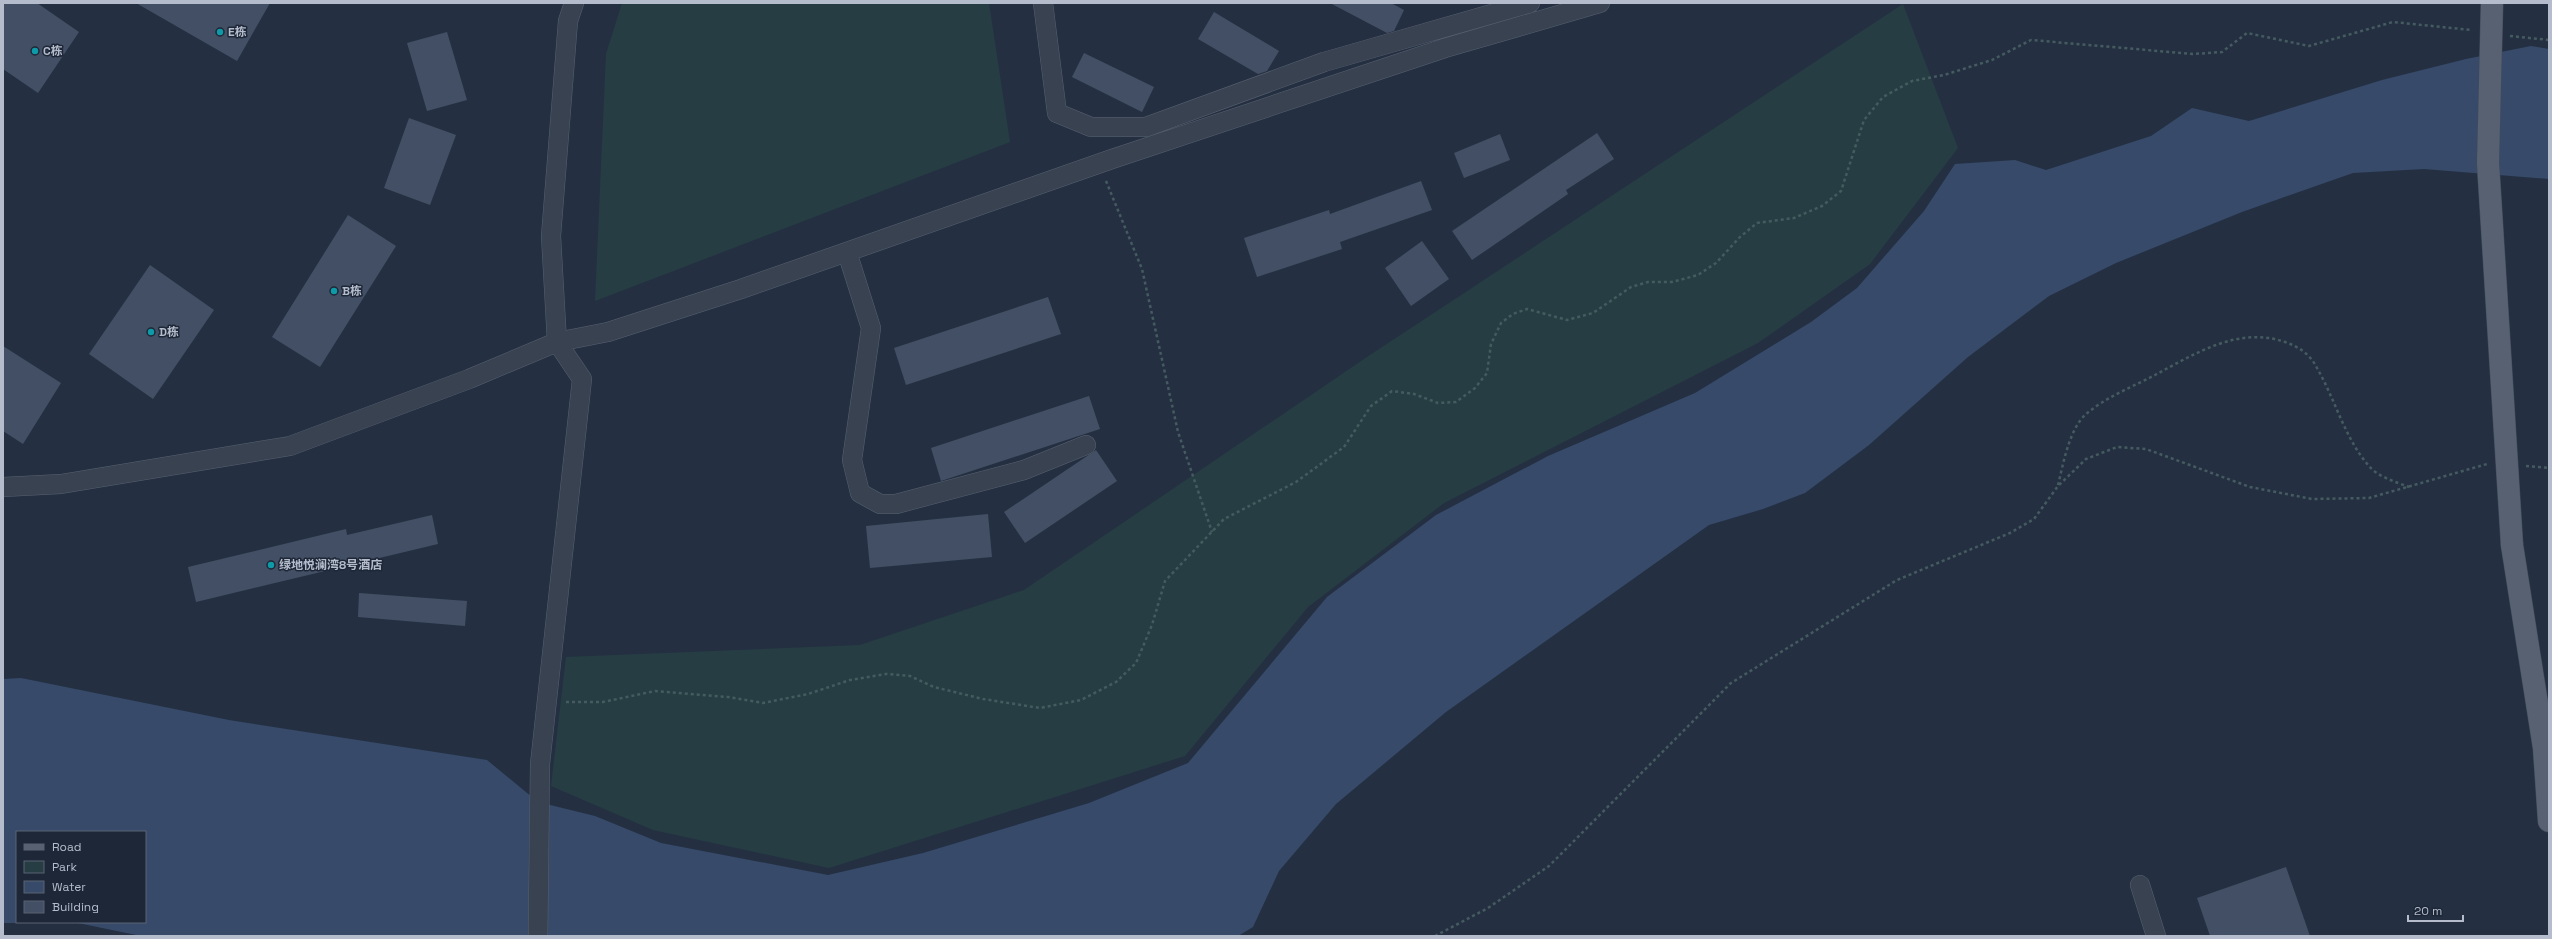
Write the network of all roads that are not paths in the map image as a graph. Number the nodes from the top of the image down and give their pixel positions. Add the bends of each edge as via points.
1 (574, 3) edge
2 (1043, 3) edge
3 (1530, 3) edge
4 (1600, 3) edge
5 (2492, 3) edge
6 (848, 252) junction
7 (557, 342) junction
8 (1086, 445) dead end
9 (3, 487) edge
10 (2546, 748) edge
11 (2548, 789) edge
12 (2549, 821) edge
13 (2140, 885) dead end
14 (538, 936) edge
15 (2156, 936) edge

1 - 7 street via 568,21 551,236
2 - 3 street via 1057,113 1091,126 1146,127 1324,62
4 - 6 street via 1445,48 1099,164
5 - 10 main road, bridge via 2488,163 2512,545
6 - 7 street via 608,332
6 - 8 street via 871,328 852,460 860,493 880,504 896,504 1024,470
7 - 9 street via 469,379 290,446 61,484
7 - 14 street via 582,379 540,764
10 - 11 main road
11 - 12 main road
13 - 15 street

